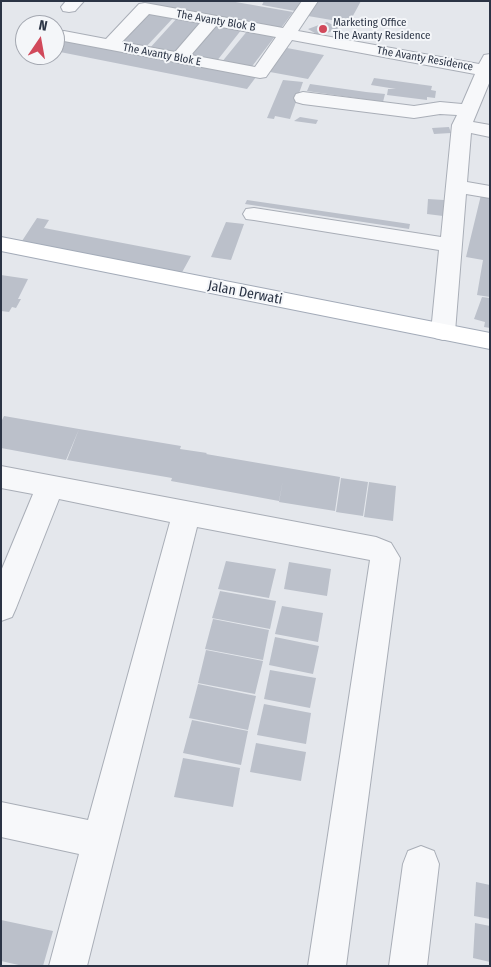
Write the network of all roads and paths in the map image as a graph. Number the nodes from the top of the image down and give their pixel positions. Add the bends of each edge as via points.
1 (310, 1) edge
2 (212, 20) junction
3 (288, 34) junction
4 (65, 36) edge
5 (110, 44) junction
6 (364, 48) joint
7 (180, 58) junction
8 (488, 67) edge
9 (302, 98) dead end
10 (465, 118) junction
11 (490, 131) edge
12 (456, 186) junction
13 (490, 192) edge
14 (254, 214) dead end
15 (1, 244) edge
16 (451, 245) junction
17 (437, 331) junction
18 (490, 341) edge
19 (1, 477) edge
20 (50, 487) junction
21 (186, 514) junction
22 (1, 608) edge
23 (1, 819) edge
24 (101, 841) junction
25 (421, 864) dead end
26 (68, 966) edge
27 (328, 966) edge
28 (408, 966) edge

1 - 3 street
2 - 3 street, The Avanty Blok B
2 - 5 street, The Avanty Blok B via 145,8
2 - 7 street
3 - 6 street, The Avanty Blok B
3 - 7 street, The Avanty Blok E via 260,74
4 - 5 street, The Avanty Blok E
5 - 7 street, The Avanty Blok E
6 - 8 street, The Avanty Residence
8 - 10 street
9 - 10 street via 414,112 440,108
10 - 11 street
10 - 12 street
12 - 13 street
12 - 16 street
14 - 16 street
15 - 17 main road, Jalan Derwati
16 - 17 street
17 - 18 main road, Jalan Derwati
19 - 20 street
20 - 21 street
20 - 22 street
21 - 24 street
21 - 27 street via 376,548 386,558
23 - 24 street
24 - 26 street
25 - 28 street

